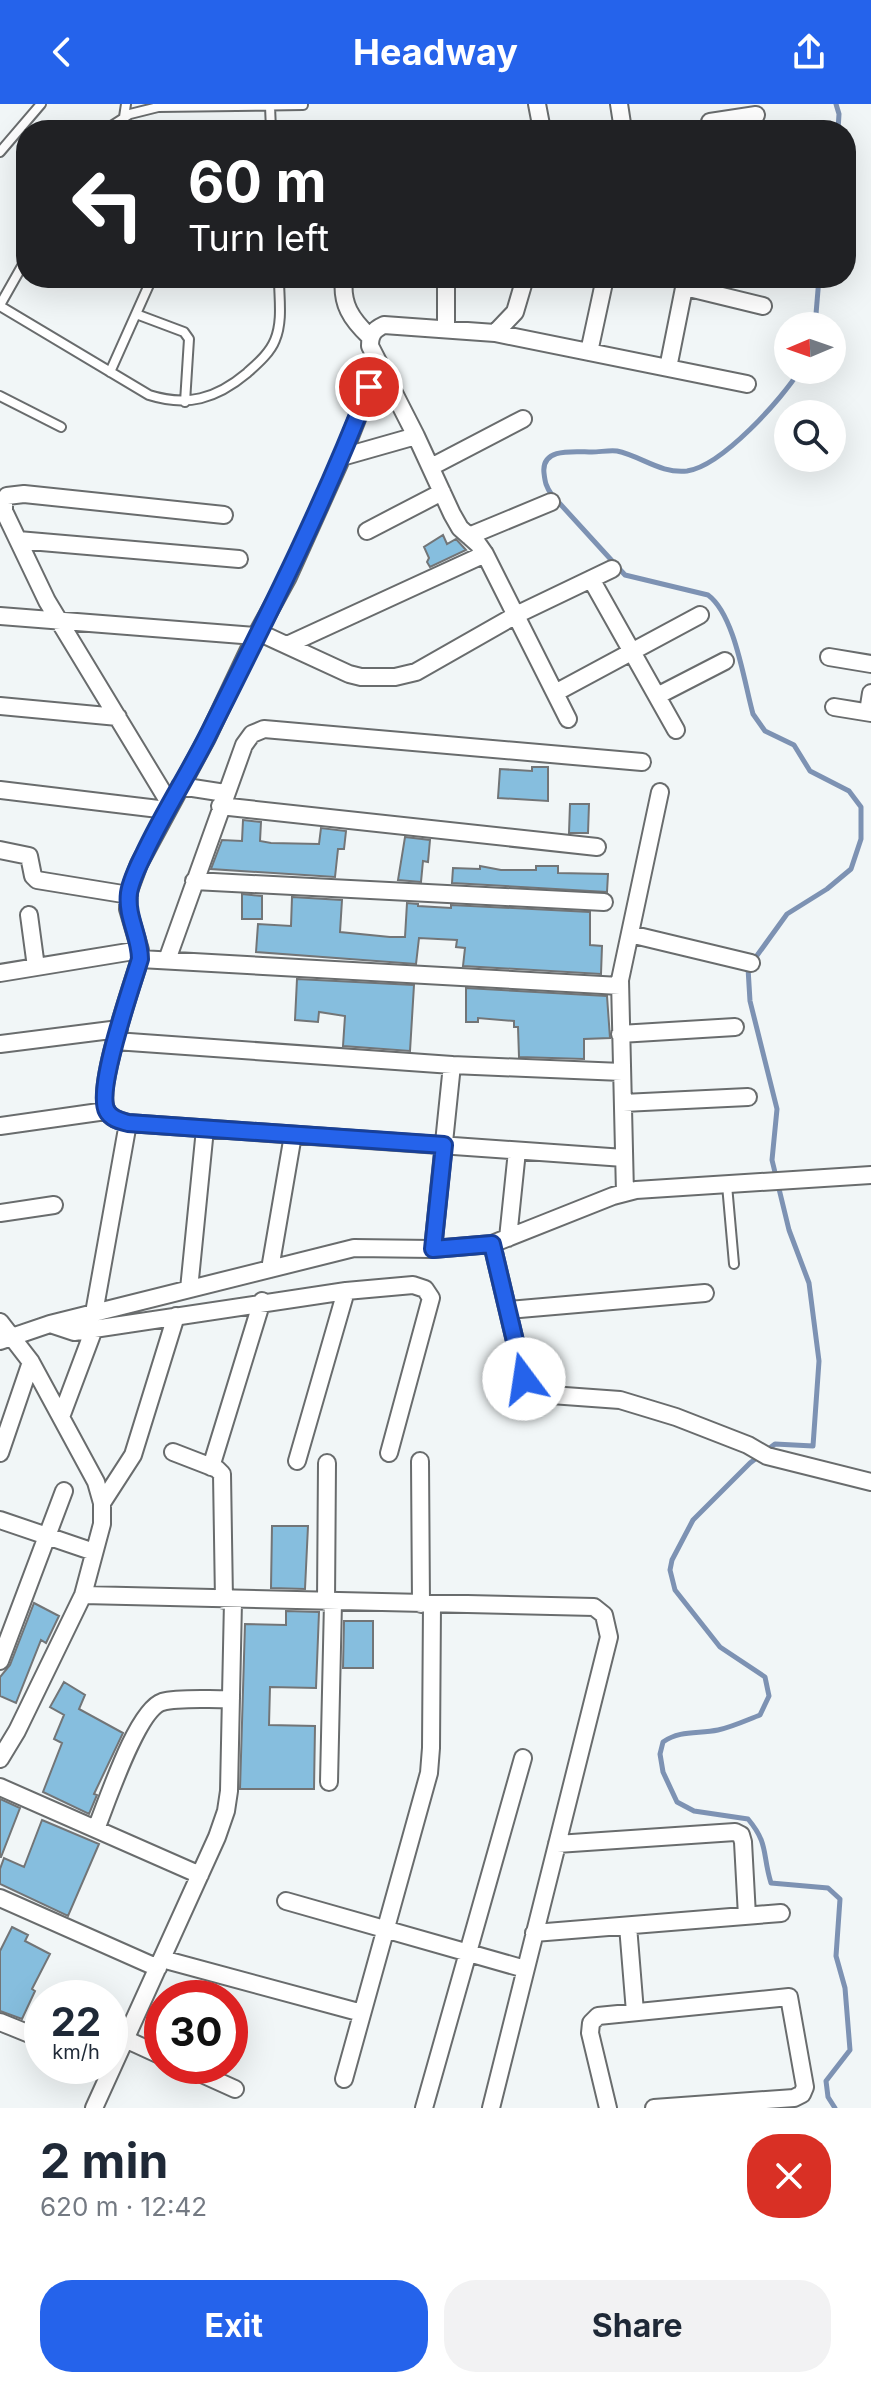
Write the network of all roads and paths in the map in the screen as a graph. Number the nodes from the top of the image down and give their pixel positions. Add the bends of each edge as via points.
1 (41, 104) edge
2 (126, 104) edge
3 (274, 105) edge
4 (303, 105) edge
5 (756, 115) dead end
6 (124, 117) junction
7 (27, 120) edge
8 (120, 120) edge
9 (735, 120) edge
10 (16, 133) edge
11 (0, 152) edge
12 (16, 277) edge
13 (148, 288) edge
14 (279, 288) edge
15 (343, 288) edge
16 (446, 288) edge
17 (522, 288) edge
18 (603, 288) edge
19 (685, 288) edge
20 (705, 288) edge
21 (0, 306) edge
22 (763, 306) dead end
23 (136, 314) junction
24 (446, 329) junction
25 (495, 333) junction
26 (370, 337) junction
27 (589, 352) junction
28 (379, 363) junction
29 (668, 368) junction
30 (110, 372) junction
31 (747, 384) dead end
32 (0, 396) edge
33 (185, 402) junction
34 (523, 419) dead end
35 (61, 427) dead end
36 (416, 436) junction
37 (342, 457) junction
38 (431, 467) junction
39 (442, 492) junction
40 (551, 502) dead end
41 (224, 515) dead end
42 (367, 531) dead end
43 (469, 536) junction
44 (18, 540) junction
45 (485, 554) junction
46 (239, 559) dead end
47 (612, 569) dead end
48 (591, 579) junction
49 (516, 615) junction
50 (700, 615) dead end
51 (0, 616) edge
52 (60, 623) junction
53 (257, 634) junction
54 (287, 645) junction
55 (632, 652) junction
56 (829, 657) dead end
57 (725, 661) dead end
58 (871, 664) edge
59 (555, 693) junction
60 (871, 693) edge
61 (657, 696) junction
62 (0, 706) edge
63 (834, 707) dead end
64 (869, 713) edge
65 (118, 717) junction
66 (568, 719) dead end
67 (676, 730) dead end
68 (642, 762) dead end
69 (180, 786) junction
70 (0, 790) edge
71 (660, 792) dead end
72 (223, 800) junction
73 (169, 807) junction
74 (597, 847) dead end
75 (0, 850) edge
76 (194, 881) junction
77 (129, 895) junction
78 (604, 902) dead end
79 (29, 915) dead end
80 (630, 934) junction
81 (140, 954) junction
82 (167, 960) junction
83 (751, 963) dead end
84 (36, 967) junction
85 (0, 973) edge
86 (620, 986) junction
87 (735, 1027) dead end
88 (620, 1034) junction
89 (117, 1035) junction
90 (0, 1044) edge
91 (452, 1065) junction
92 (622, 1072) junction
93 (748, 1097) dead end
94 (623, 1103) junction
95 (106, 1111) junction
96 (128, 1123) junction
97 (0, 1126) edge
98 (205, 1129) junction
99 (293, 1135) junction
100 (444, 1145) junction
101 (517, 1151) junction
102 (624, 1158) junction
103 (871, 1175) edge
104 (726, 1184) junction
105 (625, 1193) junction
106 (54, 1205) dead end
107 (0, 1213) edge
108 (500, 1241) junction
109 (433, 1249) junction
110 (734, 1264) dead end
111 (270, 1269) junction
112 (189, 1289) junction
113 (346, 1291) junction
114 (705, 1293) dead end
115 (262, 1301) junction
116 (508, 1310) junction
117 (176, 1316) junction
118 (94, 1321) junction
119 (0, 1322) edge
120 (7, 1339) edge
121 (31, 1362) junction
122 (61, 1417) junction
123 (173, 1452) dead end
124 (0, 1453) edge
125 (389, 1453) dead end
126 (297, 1461) dead end
127 (420, 1461) dead end
128 (327, 1463) dead end
129 (211, 1467) junction
130 (871, 1482) edge
131 (64, 1491) dead end
132 (102, 1503) junction
133 (0, 1520) edge
134 (46, 1537) junction
135 (94, 1552) junction
136 (83, 1595) junction
137 (229, 1601) junction
138 (329, 1602) junction
139 (426, 1604) junction
140 (0, 1661) edge
141 (231, 1699) junction
142 (523, 1758) dead end
143 (0, 1759) edge
144 (329, 1782) dead end
145 (0, 1787) edge
146 (96, 1829) junction
147 (557, 1844) junction
148 (200, 1875) junction
149 (0, 1898) edge
150 (286, 1901) dead end
151 (781, 1913) dead end
152 (747, 1916) junction
153 (628, 1926) junction
154 (385, 1929) junction
155 (534, 1933) junction
156 (468, 1953) junction
157 (160, 1964) junction
158 (525, 1969) junction
159 (635, 2012) junction
160 (362, 2013) junction
161 (0, 2022) edge
162 (24, 2032) edge
163 (128, 2033) edge
164 (344, 2079) dead end
165 (104, 2084) edge
166 (224, 2084) edge
167 (235, 2089) dead end
168 (94, 2108) edge
169 (424, 2108) edge
170 (491, 2108) edge
171 (608, 2108) edge
172 (654, 2108) edge

1 - 7 lane
2 - 6 lane
3 - 4 lane
3 - 6 lane via 158,107
5 - 9 street
6 - 8 lane
10 - 11 lane
12 - 21 lane
13 - 23 lane
14 - 33 lane via 275,341 258,363 208,398
15 - 26 street via 346,308
16 - 24 street
17 - 25 street via 515,312
18 - 27 street
19 - 29 street
20 - 22 street
21 - 30 lane
23 - 30 lane
23 - 33 lane via 184,332 189,339
24 - 25 street
24 - 26 street via 384,325
25 - 27 street
26 - 28 street
27 - 29 street
28 - 36 street
28 - 37 street
29 - 31 street
30 - 33 lane via 149,395
32 - 35 lane
34 - 38 street
36 - 37 street
36 - 38 street
37 - 53 street
38 - 39 street
39 - 42 street
39 - 43 street
40 - 43 street
41 - 44 street via 14,493 7,496 4,511
43 - 45 street
44 - 46 street
44 - 52 street
45 - 49 street
45 - 54 street
47 - 48 street
48 - 49 street
48 - 55 street
49 - 54 street via 416,672 395,677 349,674
49 - 59 street
50 - 55 street
51 - 52 street
52 - 53 street
52 - 65 street
53 - 54 street
53 - 69 street
55 - 59 street
55 - 61 street
56 - 58 street
57 - 61 street
59 - 66 street
60 - 64 street
61 - 67 street
62 - 65 street
63 - 64 street
65 - 73 street
68 - 72 street via 264,729 244,745
69 - 72 street
69 - 73 street
70 - 73 street
71 - 80 street
72 - 74 street
72 - 76 street
73 - 77 street
75 - 77 street via 29,856 37,880
76 - 78 street
76 - 82 street
77 - 81 street
79 - 84 street
80 - 83 street
80 - 86 street
81 - 82 street
81 - 84 street
81 - 89 street
82 - 86 street
84 - 85 street
86 - 88 street
87 - 88 street
88 - 92 street
89 - 90 street
89 - 91 street
89 - 95 street via 103,1094
91 - 92 street
91 - 100 street
92 - 94 street
93 - 94 street
94 - 102 street
95 - 96 street
95 - 97 street
96 - 98 street
96 - 118 street
98 - 99 street
98 - 112 street
99 - 100 street
99 - 111 street
100 - 101 street
100 - 109 street
101 - 102 street
101 - 108 street
102 - 105 street
103 - 104 street
104 - 105 street
104 - 110 lane
105 - 108 street
106 - 107 street
108 - 109 street
108 - 116 street
109 - 111 street via 354,1248
111 - 112 street
112 - 118 street
113 - 115 street
113 - 125 street via 413,1285 430,1292
113 - 126 street
114 - 116 street
115 - 117 street
115 - 129 street
116 - 130 street via 524,1379 537,1391 620,1400 676,1417 767,1456
117 - 118 street
117 - 132 street via 133,1455
118 - 120 street via 50,1324
118 - 122 street
119 - 120 street
120 - 121 street
121 - 122 street
121 - 124 street
122 - 132 street
123 - 129 street
127 - 139 street
128 - 138 street
129 - 137 street via 222,1474 224,1483
131 - 134 street
132 - 135 street
133 - 134 street
134 - 135 street
134 - 140 street
135 - 136 street
136 - 137 street
136 - 143 street
137 - 138 street
137 - 141 street
138 - 139 street
138 - 144 street
139 - 147 street via 594,1607 604,1615 609,1637
139 - 154 street via 431,1759
141 - 146 street via 165,1701 148,1711
141 - 148 street via 226,1811
142 - 156 street
145 - 146 street
146 - 148 street
147 - 152 street via 735,1832 743,1842
147 - 155 street
148 - 157 street
149 - 157 street
150 - 154 street
151 - 152 street
152 - 153 street
153 - 155 street
153 - 159 street
154 - 156 street
154 - 160 street
155 - 158 street
156 - 158 street
156 - 169 street
157 - 160 street
157 - 163 street
158 - 170 street
159 - 171 street via 598,2016 591,2023
159 - 172 street via 789,1997 802,2094
160 - 164 street
161 - 162 street
165 - 168 street
166 - 167 street

